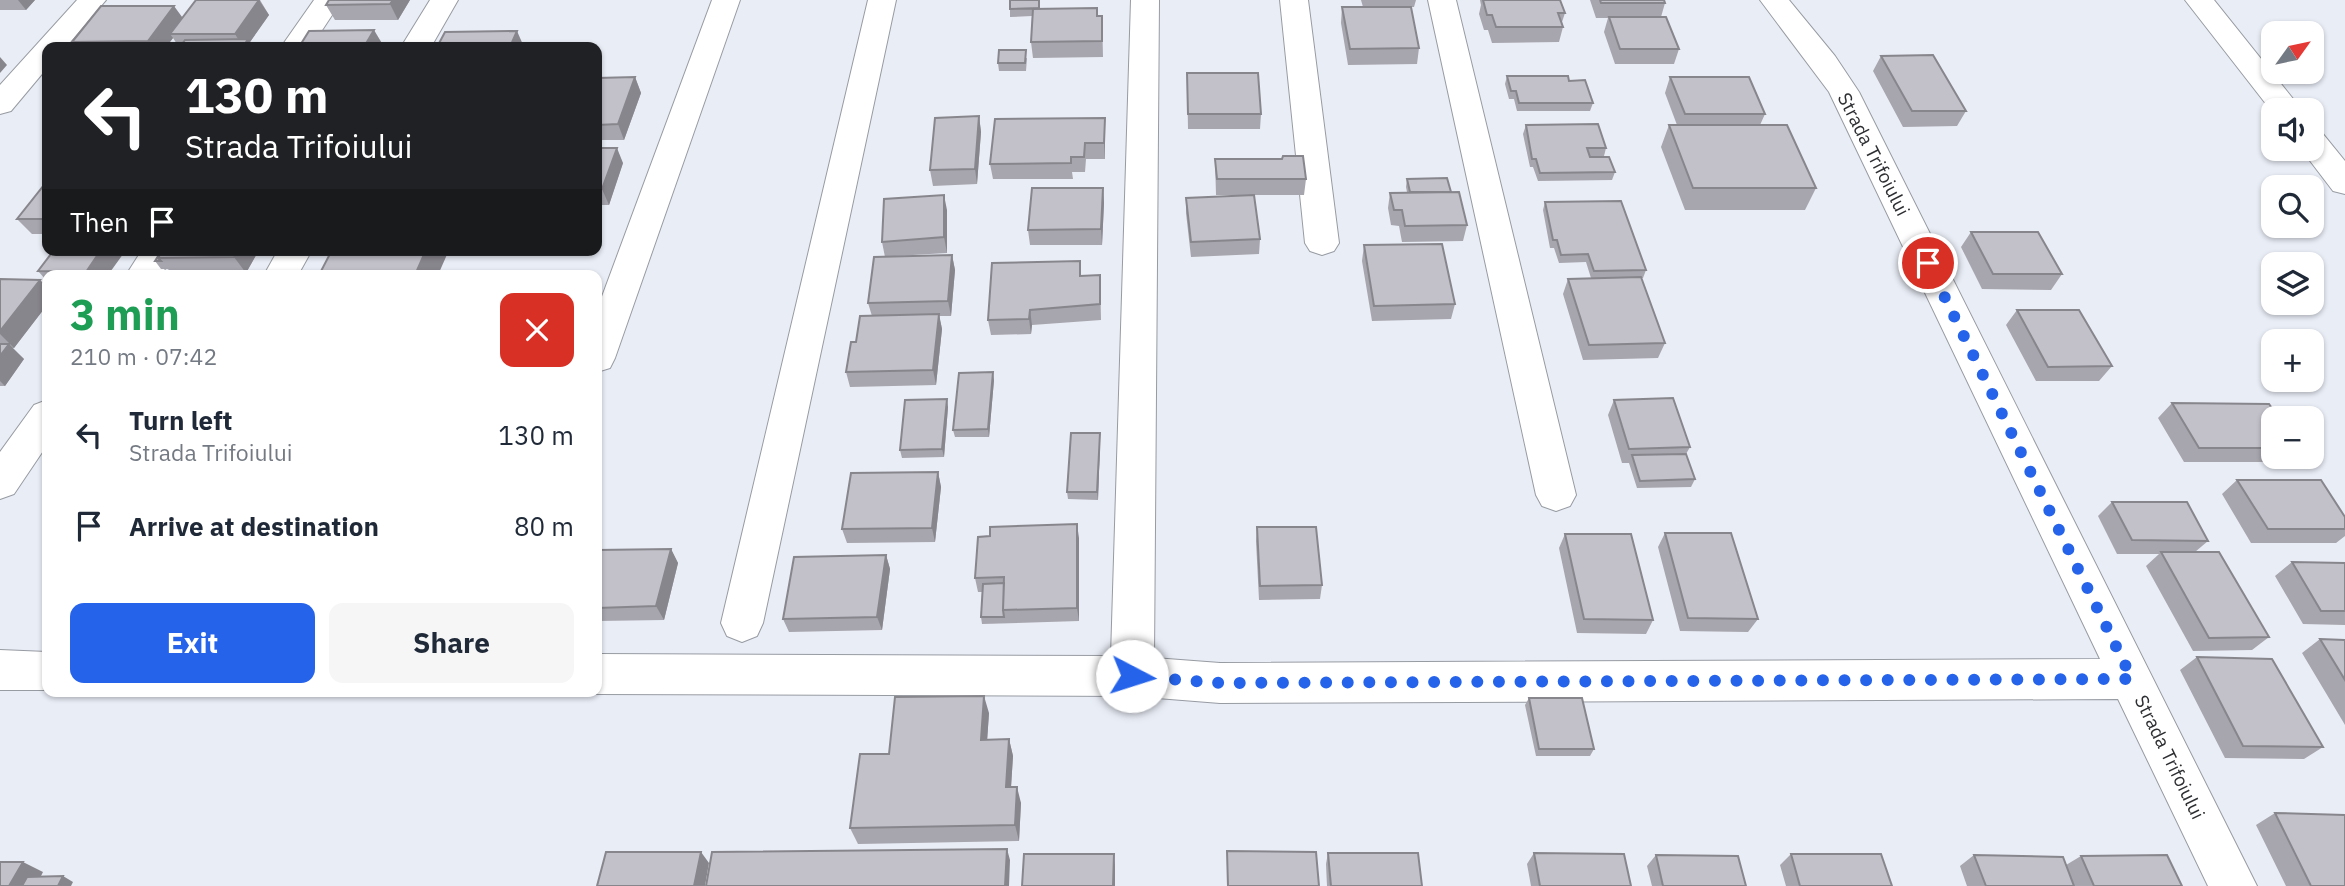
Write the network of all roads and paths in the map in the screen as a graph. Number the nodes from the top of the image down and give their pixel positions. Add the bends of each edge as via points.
1 (92, 0) edge
2 (328, 0) edge
3 (444, 0) edge
4 (726, 0) edge
5 (882, 0) edge
6 (1146, 0) edge
7 (1294, 0) edge
8 (1442, 0) edge
9 (1774, 0) edge
10 (2199, 0) edge
11 (55, 42) edge
12 (299, 42) edge
13 (419, 42) edge
14 (42, 57) edge
15 (2277, 98) edge
16 (0, 104) edge
17 (2324, 156) edge
18 (2345, 183) edge
19 (1322, 243) dead end
20 (602, 344) edge
21 (42, 422) edge
22 (0, 483) edge
23 (1556, 495) dead end
24 (742, 623) dead end
25 (0, 670) edge
26 (42, 671) edge
27 (602, 674) edge
28 (1132, 676) junction
29 (2132, 679) junction
30 (2233, 886) edge

1 - 11 street
2 - 12 street
3 - 13 street
4 - 20 street
5 - 24 street
6 - 28 street
7 - 19 street
8 - 23 street
9 - 29 street, Strada Trifoiului via 1844,92
10 - 15 street
14 - 16 street
17 - 18 street
21 - 22 street
25 - 26 street
27 - 28 street
28 - 29 street via 1220,683
29 - 30 street, Strada Trifoiului

